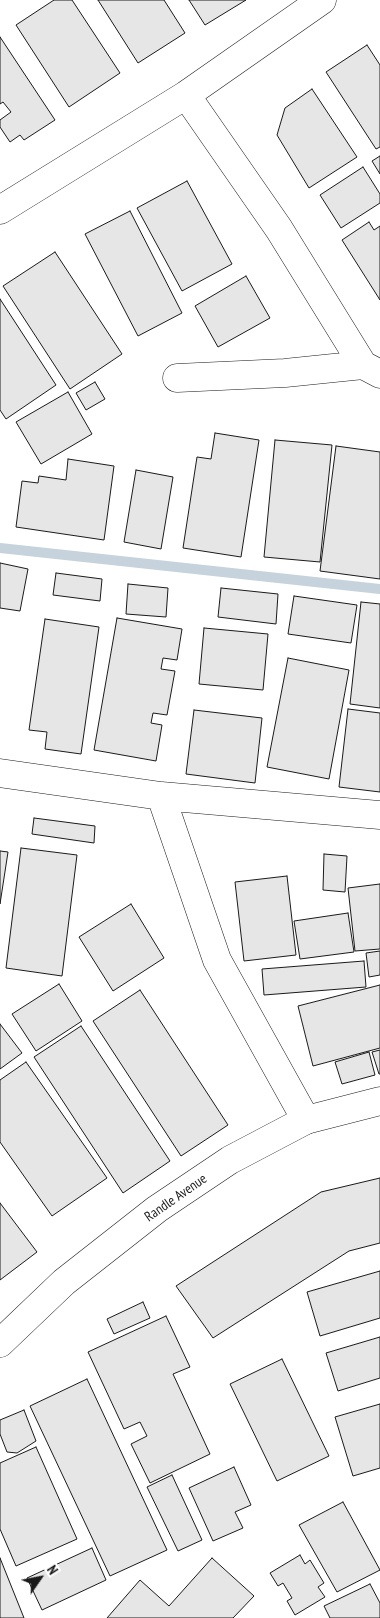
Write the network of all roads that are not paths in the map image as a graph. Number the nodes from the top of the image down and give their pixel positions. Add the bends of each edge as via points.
1 (322, 0) edge
2 (186, 95) junction
3 (0, 210) edge
4 (371, 370) edge
5 (177, 378) dead end
6 (0, 773) edge
7 (161, 796) junction
8 (380, 815) edge
9 (380, 1101) edge
10 (306, 1120) junction
11 (0, 1343) edge

1 - 2 street
2 - 3 street
2 - 4 street
4 - 5 street
6 - 7 street
7 - 8 street
7 - 10 street via 217,960
9 - 10 street, Randle Avenue
10 - 11 street, Randle Avenue via 230,1160 157,1209 64,1282

